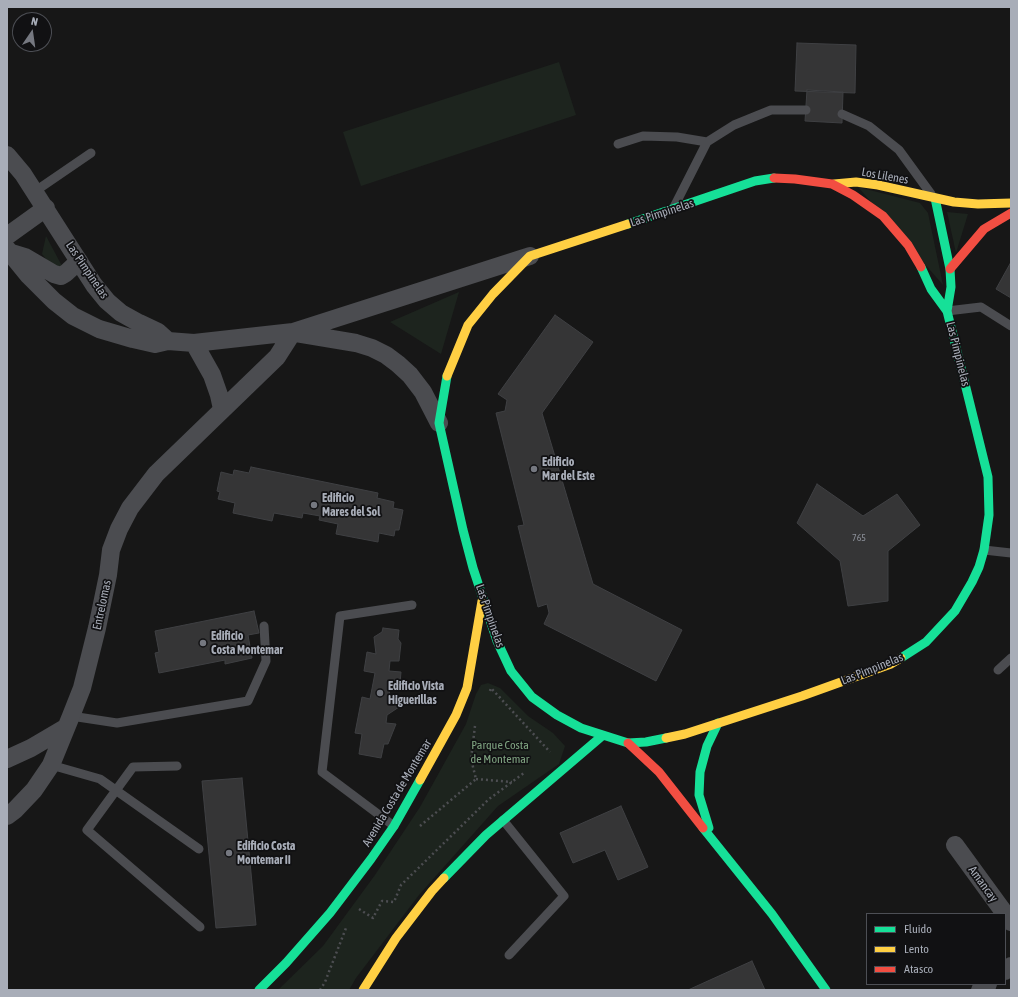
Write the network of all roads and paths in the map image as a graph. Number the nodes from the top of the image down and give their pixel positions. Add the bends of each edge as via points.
1 (806, 110) dead end
2 (842, 114) dead end
3 (707, 142) junction
4 (618, 144) dead end
5 (91, 153) dead end
6 (7, 154) edge
7 (832, 184) junction
8 (34, 192) junction
9 (934, 198) junction
10 (1011, 203) edge
11 (46, 208) junction
12 (672, 210) junction
13 (1011, 213) edge
14 (8, 246) edge
15 (530, 256) junction
16 (79, 261) junction
17 (950, 269) junction
18 (947, 312) junction
19 (1011, 326) edge
20 (293, 332) junction
21 (168, 341) junction
22 (194, 343) junction
23 (222, 409) junction
24 (440, 423) junction
25 (984, 550) junction
26 (1011, 552) edge
27 (482, 598) junction
28 (412, 605) dead end
29 (264, 626) dead end
30 (1011, 658) edge
31 (998, 670) dead end
32 (488, 694) dead end
33 (476, 719) dead end
34 (68, 722) junction
35 (718, 723) junction
36 (602, 736) junction
37 (628, 743) junction
38 (545, 756) dead end
39 (7, 758) edge
40 (51, 765) junction
41 (177, 766) dead end
42 (528, 770) dead end
43 (476, 779) junction
44 (512, 782) junction
45 (116, 789) junction
46 (7, 816) edge
47 (503, 820) junction
48 (394, 826) junction
49 (416, 830) dead end
50 (711, 837) junction
51 (955, 845) dead end
52 (199, 850) dead end
53 (355, 907) dead end
54 (1004, 913) edge
55 (200, 927) dead end
56 (347, 928) dead end
57 (509, 955) dead end
58 (259, 990) edge
59 (320, 990) edge
60 (363, 990) edge
61 (826, 990) edge

1 - 3 lane via 771,110 734,124
2 - 9 lane via 868,126 899,150
3 - 4 lane via 677,137 643,136
3 - 12 lane
5 - 8 lane
6 - 8 street, Las Pimpinelas
7 - 9 street, Los Lilenes via 871,184
7 - 12 street, Las Pimpinelas via 774,178 755,181
7 - 18 street, Las Pimpinelas via 869,205 896,230 917,259 931,289
8 - 11 street, Las Pimpinelas
9 - 10 street, Los Lilenes via 978,204
9 - 17 street
11 - 14 street
11 - 16 street, Las Pimpinelas
12 - 15 street, Las Pimpinelas
13 - 17 street via 984,229
14 - 16 street via 45,270 61,276
14 - 21 street via 34,281 73,316 98,329 133,339 155,344
15 - 20 street, Las Pimpinelas
15 - 24 street, Las Pimpinelas via 493,294 468,325 448,372
16 - 21 street, Las Pimpinelas via 106,301 121,313 158,332
17 - 18 street via 951,287
18 - 19 lane via 981,307
18 - 25 street, Las Pimpinelas via 988,477 989,515
20 - 22 street, Las Pimpinelas
20 - 23 street, Entrelomas via 277,357
20 - 24 street, Las Pimpinelas via 356,343 386,355 410,375 423,392
21 - 22 street, Las Pimpinelas
22 - 23 street via 212,375
23 - 34 street, Entrelomas via 156,474 130,508 119,529 111,550 97,628 82,688
24 - 27 street, Las Pimpinelas via 463,530
25 - 26 lane
25 - 35 street, Las Pimpinelas via 972,582 955,612 926,642 909,654 871,672
27 - 36 street, Las Pimpinelas via 511,671 532,697 557,715
27 - 48 street, Avenida Costa de Montemar via 473,658 456,715
28 - 48 lane via 340,616 322,772
29 - 34 lane via 266,661 248,701 117,723
30 - 31 lane
32 - 38 path via 491,688 551,752
33 - 43 path via 471,759
34 - 39 street via 31,748
34 - 40 street, Entrelomas
35 - 37 street, Las Pimpinelas via 685,734
35 - 50 street, Las Pimpinelas via 707,746 700,772 699,795
36 - 37 street, Las Pimpinelas
36 - 47 street
37 - 50 street, Las Pimpinelas via 659,772
40 - 45 lane via 100,779
40 - 46 street, Entrelomas via 34,790
41 - 45 lane via 133,767
42 - 44 path
43 - 44 path
43 - 49 path
44 - 53 path via 489,799 401,885 394,902 382,901 373,918
45 - 52 lane
45 - 55 lane via 87,830
47 - 57 lane via 564,896
47 - 60 street via 486,834 432,891 396,938
48 - 58 street, Avenida Costa de Montemar via 330,912
50 - 61 street, Las Pimpinelas via 772,914
51 - 54 street, Amancay
56 - 59 path

